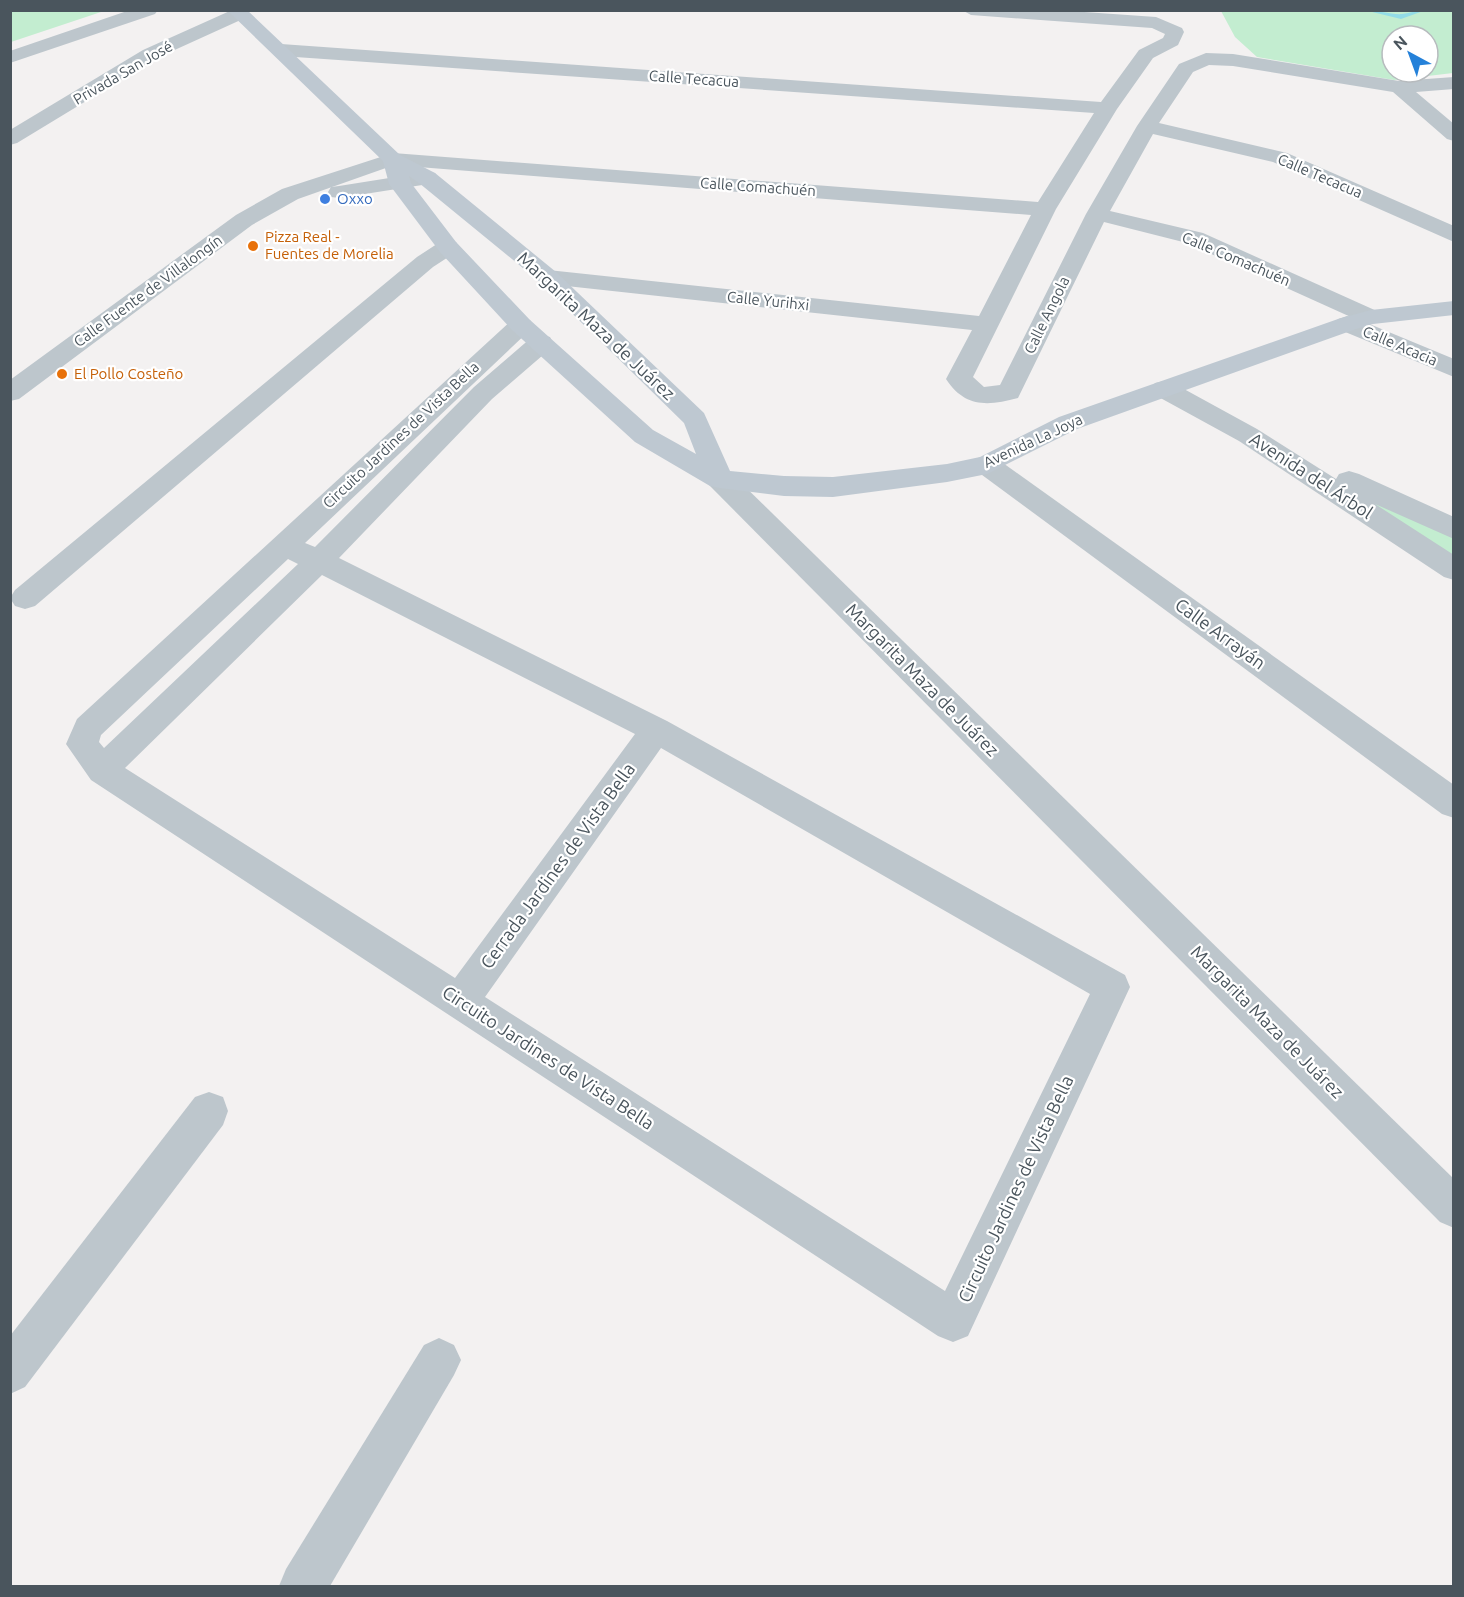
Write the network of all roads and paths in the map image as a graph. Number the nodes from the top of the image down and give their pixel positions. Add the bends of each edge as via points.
1 (149, 10) edge
2 (971, 10) edge
3 (238, 12) edge
4 (281, 50) junction
5 (10, 57) edge
6 (1454, 83) edge
7 (1399, 87) junction
8 (1107, 108) junction
9 (1147, 126) junction
10 (1454, 135) edge
11 (10, 139) edge
12 (393, 159) junction
13 (471, 165) junction
14 (427, 178) junction
15 (400, 184) junction
16 (290, 194) junction
17 (1046, 210) junction
18 (1097, 214) junction
19 (1454, 235) edge
20 (448, 247) junction
21 (548, 277) junction
22 (1454, 308) edge
23 (1359, 321) junction
24 (987, 324) junction
25 (521, 325) junction
26 (541, 343) junction
27 (1454, 369) edge
28 (1164, 389) junction
29 (10, 393) edge
30 (1248, 435) junction
31 (987, 465) junction
32 (720, 479) junction
33 (1454, 529) edge
34 (282, 545) junction
35 (318, 561) junction
36 (1454, 569) edge
37 (25, 598) dead end
38 (656, 730) junction
39 (102, 770) junction
40 (1454, 804) edge
41 (460, 1002) junction
42 (209, 1111) dead end
43 (1454, 1208) edge
44 (439, 1360) dead end
45 (10, 1372) edge
46 (303, 1587) edge

1 - 5 street
2 - 8 street, Calle Angola via 1156,23 1175,32 1171,42 1146,54
3 - 4 main road, Margarita Maza de Juárez
3 - 11 street, Privada San José via 150,54
4 - 8 street, Calle Tecacua
4 - 12 main road, Margarita Maza de Juárez
6 - 7 street, Calle Angola
7 - 9 street, Calle Angola via 1206,59 1186,68
7 - 10 street
8 - 17 street, Calle Angola
9 - 18 street, Calle Angola
9 - 19 street, Calle Tecacua via 1280,157
12 - 13 street, Calle Comachuén
12 - 14 main road, Margarita Maza de Juárez
12 - 15 main road
12 - 16 street, Calle Fuente de Villalongín
13 - 14 street, Calle Comachuén
13 - 17 street, Calle Comachuén
14 - 15 street, Calle Comachuén
14 - 21 main road, Margarita Maza de Juárez
15 - 16 street, Calle Fuente de Villalongín via 355,192
15 - 20 main road
16 - 29 street, Calle Fuente de Villalongín via 244,220
17 - 24 street, Calle Angola
18 - 23 street, Calle Comachuén via 1195,238
18 - 24 street, Calle Angola via 1009,392 979,396 959,380
20 - 25 main road
20 - 37 street via 425,262
21 - 24 street, Calle Yurihxi
21 - 32 main road, Margarita Maza de Juárez via 695,419
22 - 23 main road, Avenida La Joya
23 - 27 street, Calle Acacia
23 - 28 main road, Avenida La Joya
25 - 26 main road
25 - 34 street, Circuito Jardines de Vista Bella
26 - 32 main road, Avenida La Joya via 644,436
26 - 35 street, Circuito Jardines de Vista Bella via 483,393
28 - 30 street, Avenida del Árbol
28 - 31 main road, Avenida La Joya via 1068,423
30 - 33 street
30 - 36 street, Avenida del Árbol
31 - 32 main road, Avenida La Joya via 833,487
31 - 40 street, Calle Arrayán
32 - 43 street, Margarita Maza de Juárez
34 - 35 street, Circuito Jardines de Vista Bella
34 - 39 street, Circuito Jardines de Vista Bella via 88,728 82,744
35 - 38 street, Circuito Jardines de Vista Bella
35 - 39 street, Circuito Jardines de Vista Bella
38 - 41 street, Cerrada Jardines de Vista Bella
38 - 41 street, Circuito Jardines de Vista Bella via 1112,987 954,1322
39 - 41 street, Circuito Jardines de Vista Bella
42 - 45 street
44 - 46 street

